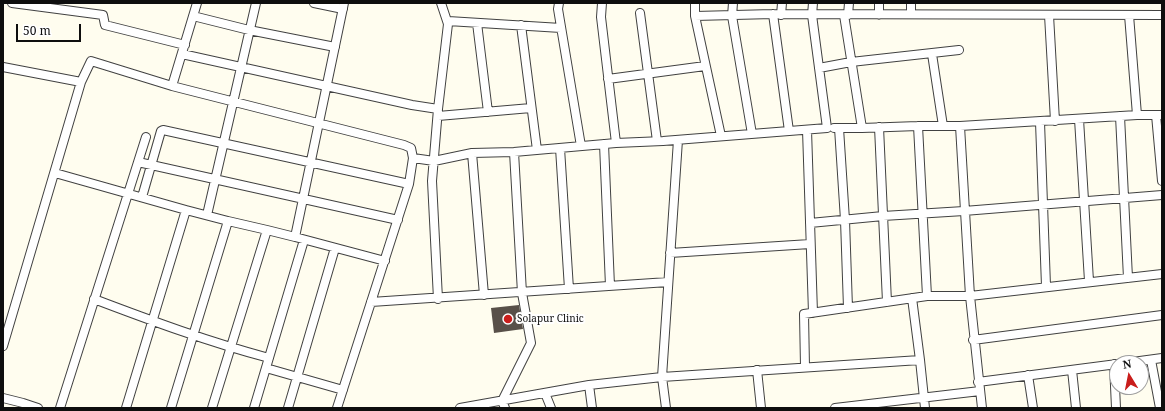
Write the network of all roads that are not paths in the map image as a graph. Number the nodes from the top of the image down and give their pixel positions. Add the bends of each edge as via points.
1 (12, 3) edge
2 (197, 3) edge
3 (256, 3) edge
4 (314, 3) edge
5 (441, 3) edge
6 (559, 3) edge
7 (602, 3) edge
8 (695, 3) edge
9 (733, 3) edge
10 (782, 3) edge
11 (813, 3) edge
12 (848, 3) edge
13 (879, 3) edge
14 (911, 3) edge
15 (343, 6) edge
16 (640, 13) dead end
17 (777, 14) junction
18 (911, 14) junction
19 (812, 15) junction
20 (846, 15) junction
21 (879, 15) junction
22 (1049, 15) junction
23 (1128, 15) junction
24 (1162, 15) edge
25 (193, 16) junction
26 (695, 16) junction
27 (732, 16) junction
28 (448, 21) junction
29 (477, 23) junction
30 (521, 26) junction
31 (562, 28) junction
32 (249, 30) junction
33 (185, 45) junction
34 (335, 47) junction
35 (959, 50) dead end
36 (182, 54) junction
37 (932, 54) junction
38 (851, 62) junction
39 (705, 66) junction
40 (3, 67) edge
41 (240, 68) junction
42 (819, 68) junction
43 (648, 73) junction
44 (608, 79) junction
45 (81, 82) junction
46 (172, 86) junction
47 (326, 86) junction
48 (232, 102) junction
49 (531, 108) junction
50 (488, 112) junction
51 (438, 113) junction
52 (1137, 115) junction
53 (1159, 115) edge
54 (1120, 116) junction
55 (1079, 119) junction
56 (1055, 121) junction
57 (1040, 122) junction
58 (319, 123) junction
59 (918, 126) junction
60 (943, 126) junction
61 (960, 126) junction
62 (879, 127) junction
63 (827, 128) junction
64 (839, 128) junction
65 (862, 128) junction
66 (807, 130) junction
67 (789, 131) junction
68 (752, 134) junction
69 (721, 136) junction
70 (146, 137) dead end
71 (678, 140) junction
72 (656, 141) junction
73 (223, 143) junction
74 (616, 143) junction
75 (604, 144) junction
76 (581, 146) junction
77 (560, 148) junction
78 (537, 150) junction
79 (514, 152) junction
80 (472, 153) junction
81 (413, 158) junction
82 (434, 160) junction
83 (138, 162) junction
84 (311, 162) junction
85 (152, 165) junction
86 (55, 173) junction
87 (215, 178) junction
88 (1162, 181) edge
89 (409, 184) junction
90 (129, 193) junction
91 (1162, 195) edge
92 (142, 197) junction
93 (303, 198) junction
94 (1123, 198) junction
95 (1084, 201) junction
96 (1043, 204) junction
97 (186, 210) junction
98 (964, 211) junction
99 (922, 214) junction
100 (207, 215) junction
101 (883, 216) junction
102 (228, 220) junction
103 (398, 220) junction
104 (845, 220) junction
105 (810, 223) junction
106 (267, 230) junction
107 (294, 237) junction
108 (304, 240) junction
109 (810, 244) junction
110 (335, 248) junction
111 (670, 253) junction
112 (384, 261) junction
113 (1162, 274) edge
114 (1128, 278) junction
115 (1089, 281) junction
116 (668, 282) junction
117 (610, 286) junction
118 (1046, 286) junction
119 (569, 289) junction
120 (522, 293) junction
121 (484, 295) junction
122 (928, 296) junction
123 (970, 296) junction
124 (438, 298) junction
125 (912, 298) junction
126 (94, 299) junction
127 (371, 302) junction
128 (887, 302) junction
129 (848, 308) junction
130 (813, 313) junction
131 (1162, 316) edge
132 (152, 322) junction
133 (193, 334) junction
134 (974, 340) junction
135 (3, 346) edge
136 (230, 348) junction
137 (268, 358) junction
138 (1162, 358) edge
139 (920, 360) junction
140 (1151, 360) joint
141 (1109, 365) edge
142 (805, 367) junction
143 (266, 368) junction
144 (757, 370) junction
145 (1072, 370) junction
146 (1028, 375) junction
147 (298, 377) junction
148 (662, 377) junction
149 (978, 382) junction
150 (589, 385) junction
151 (343, 390) junction
152 (980, 391) junction
153 (545, 393) junction
154 (1116, 395) edge
155 (3, 398) edge
156 (923, 398) junction
157 (504, 404) edge
158 (23, 405) edge
159 (38, 408) edge
160 (60, 408) edge
161 (126, 408) edge
162 (171, 408) edge
163 (212, 408) edge
164 (254, 408) edge
165 (288, 408) edge
166 (337, 408) edge
167 (460, 408) edge
168 (551, 408) edge
169 (592, 408) edge
170 (666, 408) edge
171 (761, 408) edge
172 (835, 408) edge
173 (924, 408) edge
174 (982, 408) edge
175 (1033, 408) edge
176 (1076, 408) edge
177 (1116, 408) edge
178 (1160, 408) edge

1 - 33 street via 103,15 105,25
2 - 25 street
3 - 32 street
4 - 15 street
5 - 28 street
6 - 31 street
7 - 44 street
8 - 26 street
9 - 27 street
10 - 17 street
11 - 19 street
12 - 20 street
13 - 21 street
14 - 18 street
15 - 34 street
16 - 43 street
17 - 19 street
17 - 27 street
17 - 67 street
18 - 21 street
18 - 22 street
19 - 20 street
19 - 42 street
20 - 21 street
20 - 38 street
22 - 23 street
22 - 56 street
23 - 24 street
23 - 52 street
25 - 32 street
25 - 33 street
26 - 27 street
26 - 39 street
27 - 68 street
28 - 29 street
28 - 51 street
29 - 30 street
29 - 50 street
30 - 31 street
30 - 49 street
31 - 76 street
32 - 34 street
32 - 41 street
33 - 36 street
34 - 47 street
35 - 37 street
36 - 41 street
36 - 46 street
37 - 38 street
37 - 60 street
38 - 42 street
38 - 65 street
39 - 43 street
39 - 69 street
40 - 45 street
41 - 47 street
41 - 48 street
42 - 63 street
43 - 44 street
43 - 72 street
44 - 74 street
45 - 46 street via 91,61
45 - 86 street
46 - 48 street
47 - 51 street
47 - 58 street
48 - 58 street
48 - 73 street
49 - 50 street
49 - 78 street
50 - 51 street
51 - 82 street
52 - 53 street
52 - 54 street
53 - 88 street
54 - 55 street
54 - 94 street
55 - 56 street
55 - 95 street
56 - 57 street
57 - 61 street
57 - 96 street
58 - 81 street via 404,145 411,148
58 - 84 street
59 - 60 street
59 - 62 street
59 - 99 street
60 - 61 street
61 - 98 street
62 - 65 street
62 - 101 street
63 - 64 street
63 - 66 street
64 - 65 street
64 - 104 street
66 - 67 street
66 - 105 street
67 - 68 street
68 - 69 street
69 - 71 street
70 - 83 street
71 - 72 street
71 - 111 street
72 - 74 street
73 - 84 street
73 - 85 street via 163,130
73 - 87 street
74 - 75 street
75 - 76 street
75 - 117 street
76 - 77 street
77 - 78 street
77 - 119 street
78 - 79 street
79 - 80 street
79 - 120 street
80 - 82 street
80 - 121 street
81 - 82 street
81 - 89 street
82 - 124 street via 432,196
83 - 85 street
83 - 90 street
84 - 89 street
84 - 93 street
85 - 87 street
85 - 92 street
86 - 90 street
86 - 135 street
87 - 93 street
87 - 100 street
89 - 103 street
90 - 92 street
90 - 126 street
91 - 94 street
92 - 97 street
93 - 103 street
93 - 107 street
94 - 95 street
94 - 114 street
95 - 96 street
95 - 115 street
96 - 98 street
96 - 118 street
97 - 100 street
97 - 132 street
98 - 99 street
98 - 123 street
99 - 101 street
99 - 122 street
100 - 102 street
101 - 104 street
101 - 128 street
102 - 106 street
102 - 133 street
103 - 112 street
104 - 105 street
104 - 129 street
105 - 109 street
106 - 107 street
106 - 136 street
107 - 108 street
108 - 110 street
108 - 137 street
109 - 111 street
109 - 130 street
110 - 112 street
110 - 147 street
111 - 116 street
112 - 127 street
113 - 114 street
114 - 115 street
115 - 118 street
116 - 117 street
116 - 148 street
117 - 119 street
118 - 123 street
119 - 120 street
120 - 121 street
120 - 157 street via 531,343
121 - 124 street
122 - 123 street
122 - 125 street
123 - 134 street
124 - 127 street
125 - 128 street
125 - 139 street
126 - 132 street
126 - 160 street
127 - 151 street
128 - 129 street
129 - 130 street
130 - 142 street via 804,314
131 - 134 street
132 - 133 street
132 - 161 street
133 - 136 street
133 - 162 street
134 - 149 street
136 - 137 street
136 - 163 street
137 - 143 street
138 - 140 street
139 - 142 street
139 - 156 street
140 - 178 street
141 - 145 street
142 - 144 street
143 - 147 street
143 - 164 street
144 - 148 street
144 - 171 street
145 - 146 street
145 - 176 street
146 - 149 street
146 - 175 street
147 - 151 street
147 - 165 street
148 - 150 street
148 - 170 street
149 - 152 street
150 - 153 street
150 - 169 street
151 - 166 street
152 - 156 street
152 - 174 street
153 - 157 street
153 - 168 street
154 - 177 street
155 - 158 street
156 - 172 street
156 - 173 street
157 - 167 street
158 - 159 street

